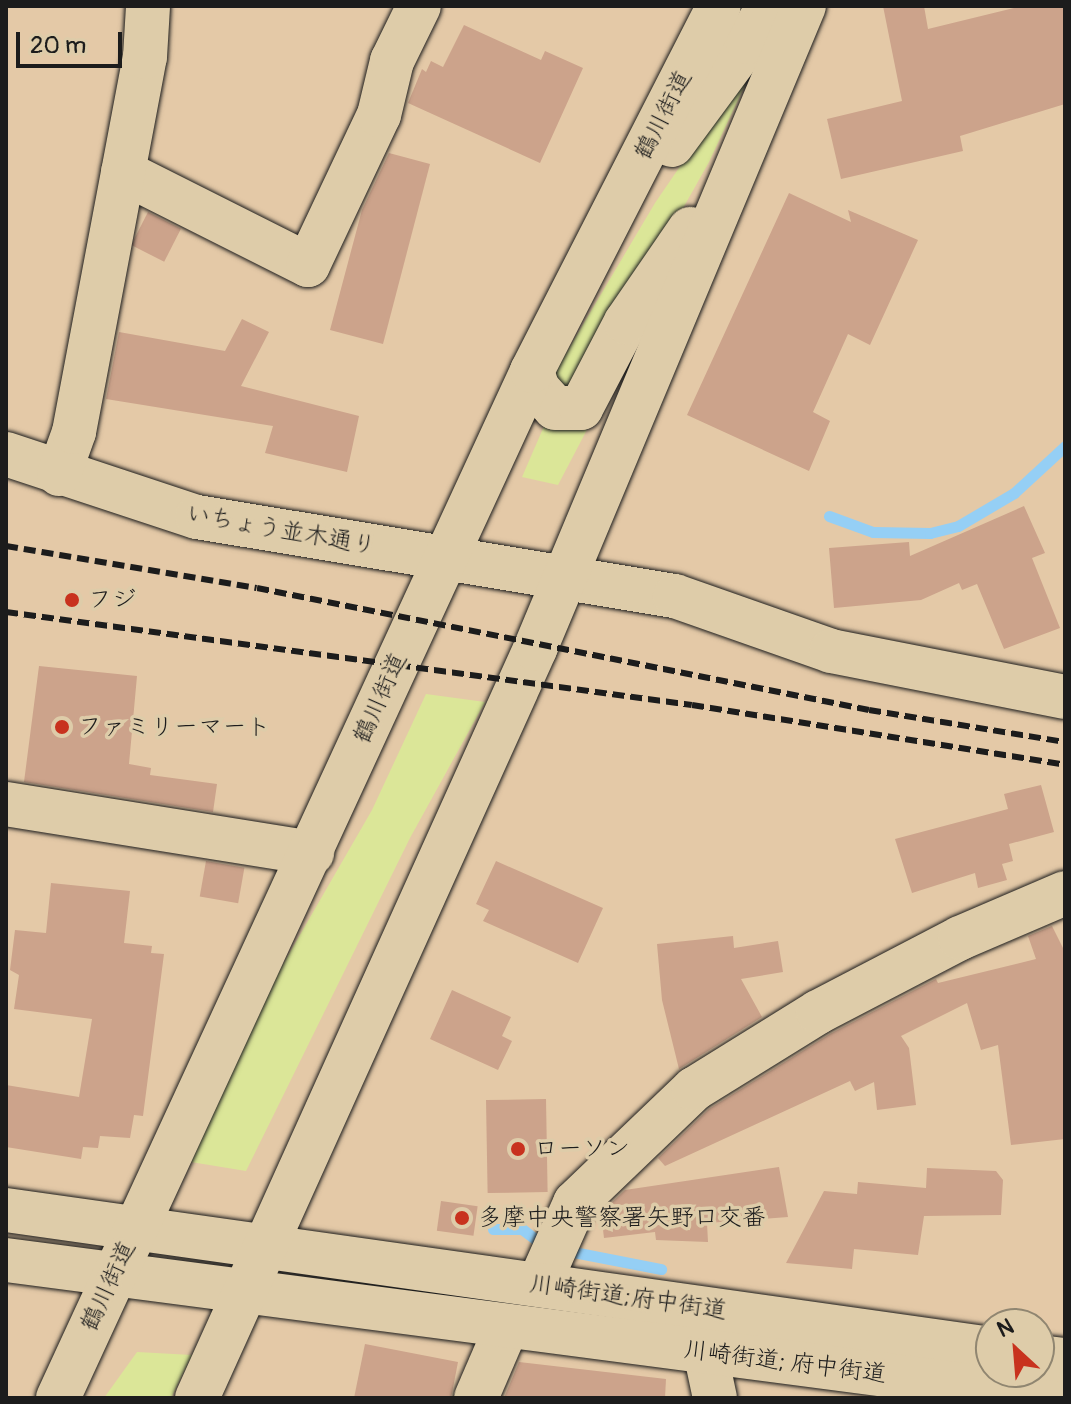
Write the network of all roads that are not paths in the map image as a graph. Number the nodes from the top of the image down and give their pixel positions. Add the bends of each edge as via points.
1 (148, 6) edge
2 (419, 6) edge
3 (719, 6) edge
4 (768, 6) edge
5 (804, 6) edge
6 (746, 148) junction
7 (123, 172) junction
8 (594, 250) junction
9 (532, 371) junction
10 (6, 454) edge
11 (59, 474) junction
12 (444, 558) junction
13 (564, 576) junction
14 (1065, 697) edge
15 (6, 804) edge
16 (312, 853) junction
17 (1065, 893) edge
18 (6, 1210) edge
19 (135, 1227) junction
20 (265, 1245) junction
21 (550, 1257) junction
22 (6, 1260) edge
23 (113, 1274) junction
24 (245, 1291) junction
25 (507, 1326) junction
26 (975, 1346) edge
27 (705, 1351) junction
28 (58, 1398) edge
29 (197, 1398) edge
30 (476, 1398) edge
31 (715, 1398) edge
32 (1063, 1398) edge

1 - 7 main road via 145,57
2 - 7 main road via 392,61 379,115 308,265
3 - 8 main road, 鶴川街道
4 - 8 main road via 748,42
5 - 6 main road
6 - 9 main road via 626,322 581,408 555,408 538,389
6 - 13 main road
7 - 11 main road via 74,432
8 - 9 main road, 鶴川街道
9 - 12 main road, 鶴川街道
10 - 11 main road, いちょう並木通り
11 - 12 main road, いちょう並木通り via 197,517
12 - 13 main road, いちょう並木通り
12 - 16 main road, 鶴川街道
13 - 14 main road, いちょう並木通り via 675,596 831,651
13 - 20 main road
15 - 16 main road
16 - 19 main road, 鶴川街道
17 - 21 main road via 960,938 818,1012 694,1089 575,1203
18 - 19 main road, 川崎街道;府中街道
19 - 20 main road, 川崎街道;府中街道
19 - 23 main road, 鶴川街道
20 - 21 main road, 川崎街道;府中街道
20 - 24 main road
21 - 26 main road, 川崎街道;府中街道
22 - 23 main road
23 - 24 main road
23 - 28 main road, 鶴川街道
24 - 25 main road, 川崎街道;府中街道
24 - 29 main road
25 - 27 main road, 川崎街道; 府中街道
25 - 30 main road
27 - 31 main road
27 - 32 main road, 川崎街道; 府中街道

